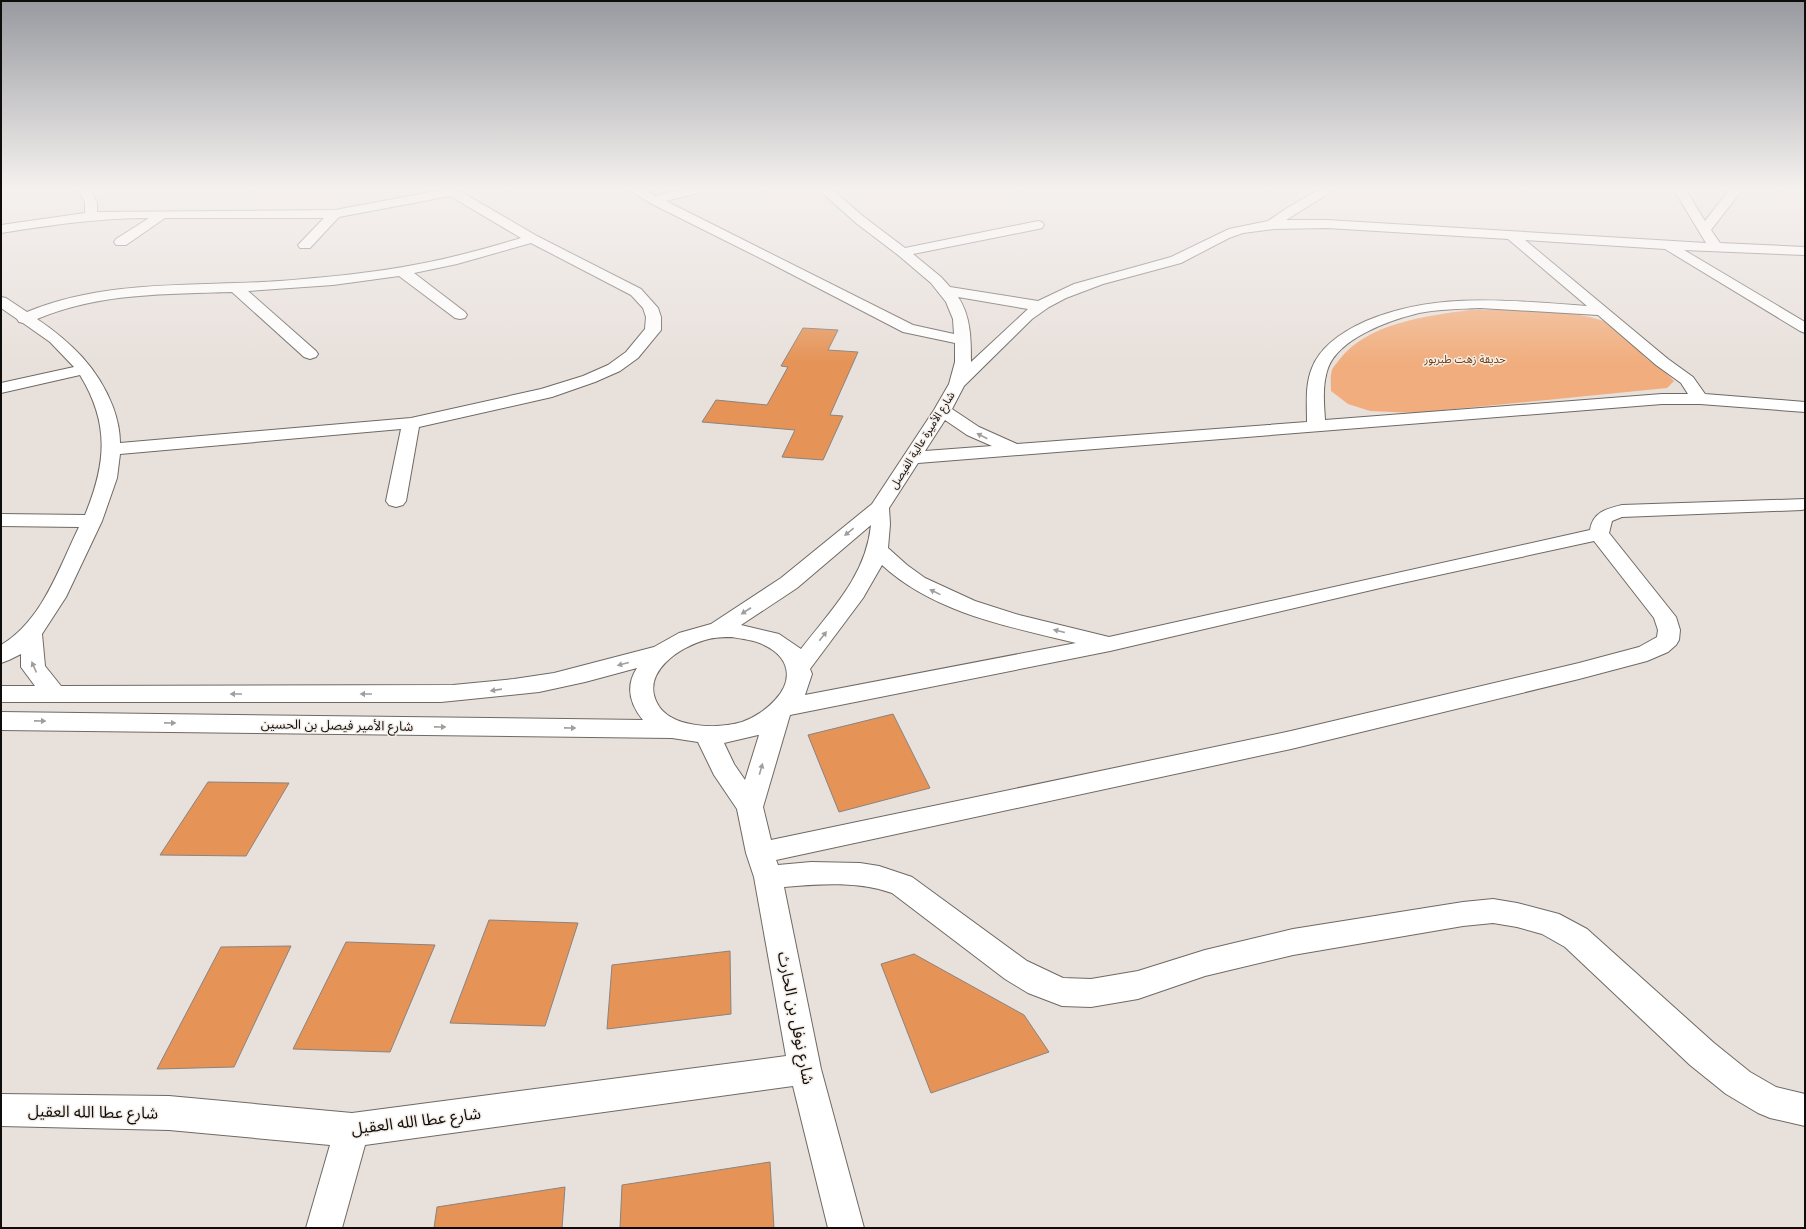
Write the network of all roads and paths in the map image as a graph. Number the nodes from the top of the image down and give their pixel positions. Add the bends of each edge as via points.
1 (504, 247) edge
2 (548, 247) edge
3 (749, 247) edge
4 (897, 247) edge
5 (926, 247) edge
6 (1201, 247) edge
7 (1525, 247) edge
8 (1671, 247) edge
9 (1724, 247) edge
10 (1805, 251) edge
11 (903, 252) junction
12 (402, 271) junction
13 (236, 288) junction
14 (945, 291) junction
15 (1, 301) edge
16 (1039, 306) junction
17 (1602, 312) junction
18 (460, 315) dead end
19 (24, 319) junction
20 (1804, 328) edge
21 (963, 340) junction
22 (310, 354) dead end
23 (85, 369) junction
24 (957, 384) junction
25 (1, 388) edge
26 (1700, 399) junction
27 (1805, 407) edge
28 (943, 410) junction
29 (411, 423) junction
30 (1316, 426) junction
31 (113, 449) junction
32 (1018, 450) junction
33 (911, 458) junction
34 (396, 501) dead end
35 (1802, 504) dead end
36 (879, 508) junction
37 (1, 520) edge
38 (92, 521) junction
39 (1599, 534) junction
40 (878, 550) junction
41 (716, 631) junction
42 (31, 634) junction
43 (1110, 644) junction
44 (661, 653) junction
45 (1, 655) edge
46 (799, 667) junction
47 (1, 694) edge
48 (54, 694) junction
49 (781, 711) junction
50 (1, 720) edge
51 (673, 729) junction
52 (708, 736) junction
53 (750, 807) junction
54 (764, 865) junction
55 (805, 1070) junction
56 (1, 1110) edge
57 (1805, 1110) edge
58 (352, 1130) junction
59 (324, 1228) edge
60 (846, 1228) edge

1 - 12 street
2 - 29 street via 636,292 648,303 653,312 653,330 632,355 614,368 589,379 546,393
3 - 21 street via 908,329
4 - 11 street, شارع الأميرة عالية الفيصل
5 - 11 street
6 - 16 street via 1178,259 1073,289
7 - 17 street
8 - 20 street
9 - 10 street
11 - 14 street, شارع الأميرة عالية الفيصل
12 - 13 street
12 - 18 street
13 - 19 street via 146,291 96,296 61,304
13 - 22 street
14 - 16 street
14 - 21 street, شارع الأميرة عالية الفيصل via 953,301 960,319
15 - 19 street
16 - 24 street
17 - 26 street via 1687,380
17 - 30 street via 1447,304 1424,307 1373,323 1337,344 1323,360 1315,392
19 - 23 street via 61,344
21 - 24 street, شارع الأميرة عالية الفيصل via 963,362
23 - 25 street
23 - 31 street via 105,407 111,426
24 - 28 street, شارع الأميرة عالية الفيصل
26 - 27 street
26 - 30 street via 1636,401
32 -> 28 street via 973,431
28 - 33 street, شارع الأميرة عالية الفيصل
29 - 31 street
29 - 34 street
30 - 32 street
31 - 38 street via 103,495
32 - 33 street
33 - 36 street, شارع الأميرة عالية الفيصل
35 - 39 street via 1622,511 1607,515 1600,522
36 - 40 street via 881,529
36 -> 41 street, شارع الأميرة عالية الفيصل via 789,583
37 - 38 street
38 - 42 street via 53,599
39 - 43 street
39 - 54 street via 1665,617 1669,630 1668,640 1660,647 1647,653 1571,673
43 -> 40 street via 988,613 953,601 922,586 897,569
46 -> 40 street via 860,588
41 - 44 street via 696,635
41 - 46 street via 748,631 776,640 794,656
42 - 45 street
48 -> 42 street via 33,667
43 - 49 street
44 -> 48 street via 539,684 488,691 433,694
44 - 51 street via 649,666 642,680 642,694 647,708 657,720
46 - 49 street via 800,677 794,698
47 - 48 street
49 - 52 street via 762,724 745,731
53 -> 49 street, شارع نوفل بن الحارث
50 -> 51 street, شارع الأمير فيصل بن الحسين
51 - 52 street
52 - 53 street, شارع نوفل بن الحارث via 723,768
53 - 54 street, شارع نوفل بن الحارث
54 - 55 street, شارع نوفل بن الحارث
54 - 57 street via 811,873 879,876 902,884 1016,970 1062,992 1091,994 1138,985 1205,963 1293,942 1463,914 1493,911 1517,915 1549,923 1576,938 1702,1054 1738,1083 1770,1102
55 - 58 street, شارع عطا الله العقيل
55 - 60 street, شارع نوفل بن الحارث
56 - 58 street, شارع عطا الله العقيل via 169,1113
58 - 59 street

